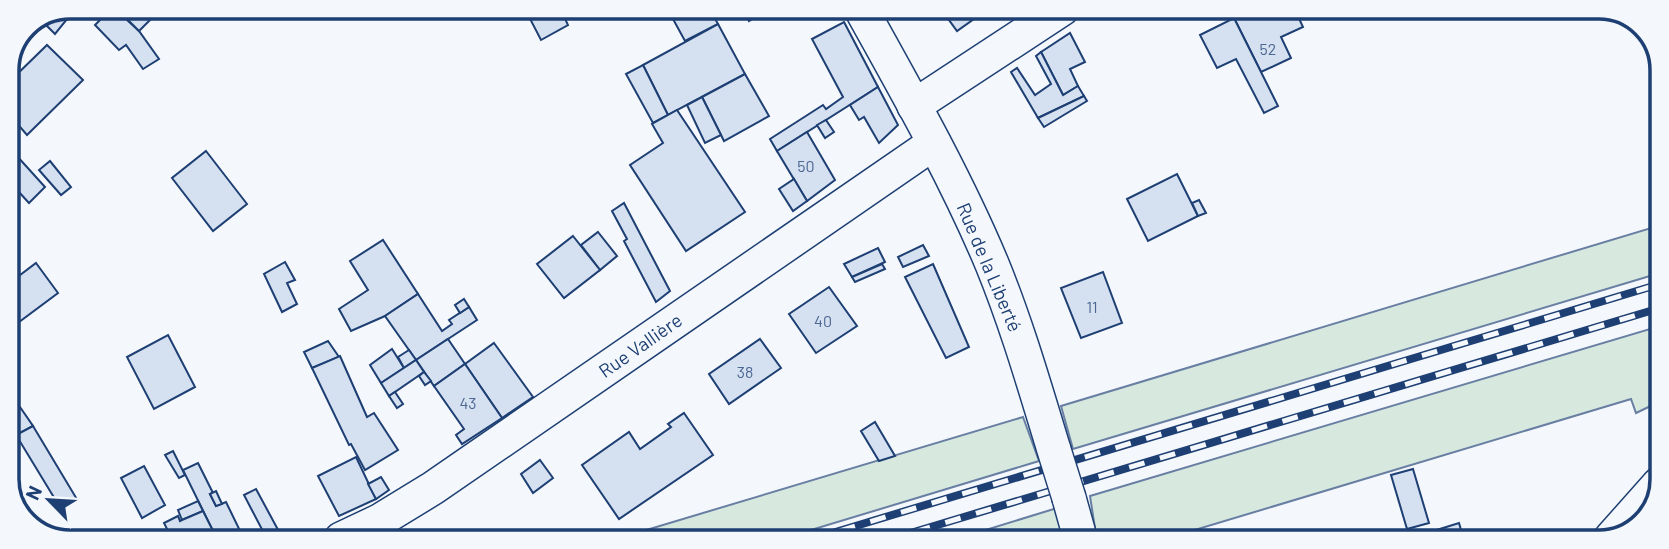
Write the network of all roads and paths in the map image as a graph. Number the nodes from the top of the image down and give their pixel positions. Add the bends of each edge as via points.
1 (866, 19) edge
2 (1047, 19) edge
3 (914, 106) junction
4 (934, 144) junction
5 (1645, 500) edge
6 (1625, 522) edge
7 (360, 530) edge
8 (1078, 530) edge

1 - 3 street, Rue de la Liberté
2 - 3 street
3 - 4 street, Rue de la Liberté
4 - 7 street, Rue Vallière via 433,488
4 - 8 street, Rue de la Liberté, bridge via 1002,288
5 - 6 street

